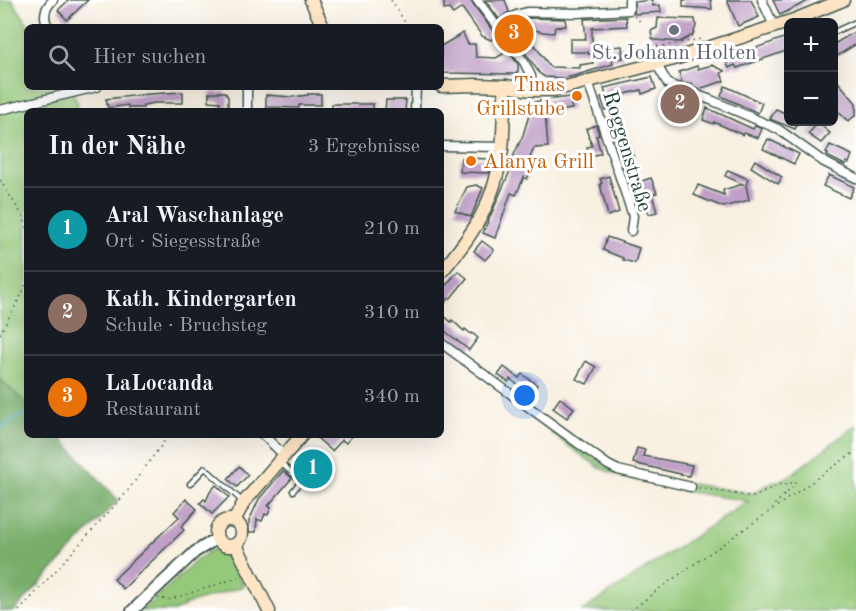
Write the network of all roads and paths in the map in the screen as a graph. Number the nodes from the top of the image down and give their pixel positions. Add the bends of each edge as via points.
1 (53, 0) edge
2 (311, 0) edge
3 (391, 0) edge
4 (477, 0) edge
5 (629, 0) edge
6 (762, 0) edge
7 (843, 0) edge
8 (629, 10) junction
9 (801, 18) edge
10 (856, 22) edge
11 (642, 23) dead end
12 (47, 24) edge
13 (322, 24) edge
14 (406, 24) edge
15 (784, 24) edge
16 (774, 26) junction
17 (498, 27) junction
18 (838, 30) edge
19 (701, 39) dead end
20 (645, 47) dead end
21 (657, 65) junction
22 (588, 82) junction
23 (444, 86) edge
24 (506, 86) junction
25 (71, 90) edge
26 (247, 90) edge
27 (416, 90) edge
28 (531, 90) junction
29 (247, 108) edge
30 (415, 108) edge
31 (0, 110) edge
32 (444, 146) edge
33 (502, 147) junction
34 (856, 178) edge
35 (0, 180) edge
36 (24, 218) edge
37 (631, 231) dead end
38 (444, 269) edge
39 (24, 289) edge
40 (0, 334) edge
41 (444, 345) edge
42 (167, 438) edge
43 (265, 438) edge
44 (299, 438) edge
45 (856, 451) edge
46 (282, 458) junction
47 (190, 484) dead end
48 (691, 487) joint
49 (293, 491) dead end
50 (244, 502) junction
51 (778, 507) junction
52 (234, 521) junction
53 (216, 539) junction
54 (236, 545) junction
55 (250, 573) junction
56 (150, 594) junction
57 (20, 611) edge
58 (132, 611) edge
59 (269, 611) edge
60 (631, 611) edge

1 - 12 street via 45,10
2 - 13 main road
3 - 14 path
4 - 17 street
5 - 8 street
6 - 16 street
7 - 9 main road
8 - 11 path
8 - 17 street via 527,12
10 - 18 lane
15 - 16 main road
16 - 21 main road
17 - 28 street via 524,62 531,76
19 - 20 path
21 - 22 main road
21 - 34 street via 668,84 778,129 824,162
22 - 28 main road via 554,90
22 - 37 street, Roggenstraße via 633,216
23 - 24 main road
24 - 28 main road
24 - 33 main road
25 - 31 street
26 - 29 street
27 - 30 street
32 - 33 street
33 - 38 main road via 497,175 480,220
35 - 36 path
39 - 40 path
41 - 48 street via 608,465
42 - 57 path via 126,493
43 - 46 street
44 - 46 main road
45 - 51 path
46 - 49 lane via 301,482
46 - 50 main road
47 - 50 lane via 205,468
48 - 51 path via 754,497 780,484 794,482 775,504
50 - 52 main road
51 - 60 path
52 - 53 main road via 219,524
52 - 54 main road via 242,532
53 - 54 main road via 224,546
53 - 56 street via 195,552
54 - 55 main road
55 - 56 path via 168,600
55 - 59 main road
56 - 58 street

